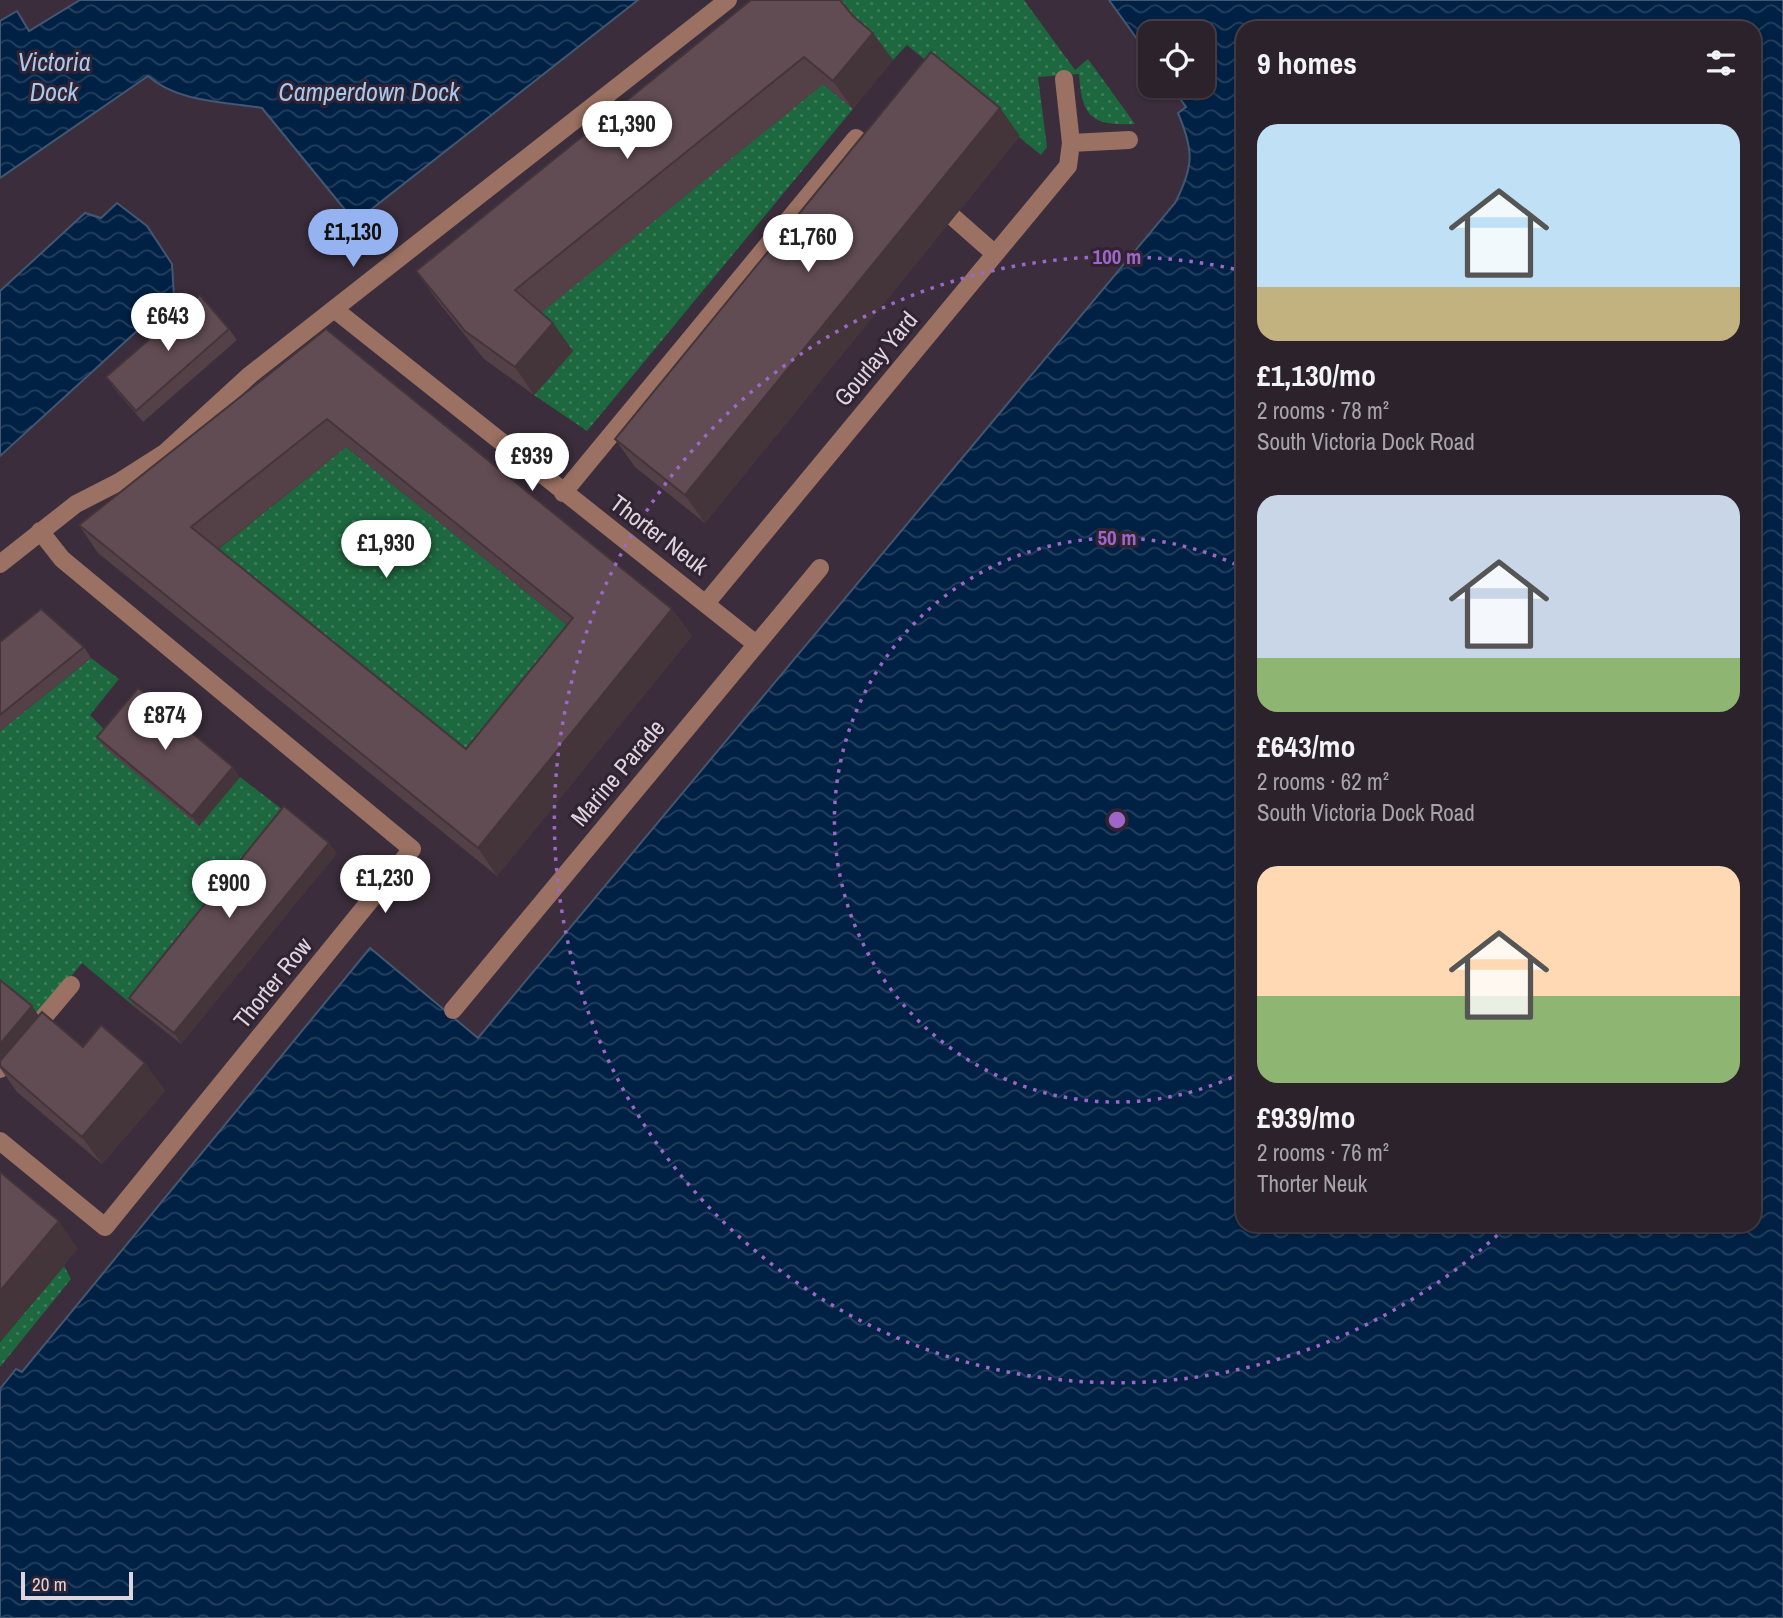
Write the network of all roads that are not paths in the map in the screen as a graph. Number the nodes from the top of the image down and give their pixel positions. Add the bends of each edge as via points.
1 (728, 0) edge
2 (1064, 79) dead end
3 (1129, 140) dead end
4 (1071, 143) junction
5 (884, 160) edge
6 (953, 217) edge
7 (995, 254) junction
8 (334, 309) junction
9 (564, 493) junction
10 (40, 531) junction
11 (0, 564) edge
12 (820, 568) dead end
13 (707, 602) junction
14 (756, 645) junction
15 (71, 985) dead end
16 (453, 1010) dead end
17 (0, 1069) edge
18 (4, 1152) edge

1 - 8 street
2 - 4 street, Gourlay Yard
3 - 4 street
4 - 7 street, Gourlay Yard via 1068,166
5 - 9 street via 856,138
6 - 7 street
7 - 13 street, Gourlay Yard
8 - 9 street, Thorter Neuk
8 - 10 street via 250,375 166,453 76,504
9 - 13 street, Thorter Neuk
10 - 11 street
10 - 18 street, Thorter Row via 62,559 412,849 105,1227
12 - 14 street, Marine Parade
13 - 14 street, Thorter Neuk
14 - 16 street, Marine Parade
15 - 17 street

